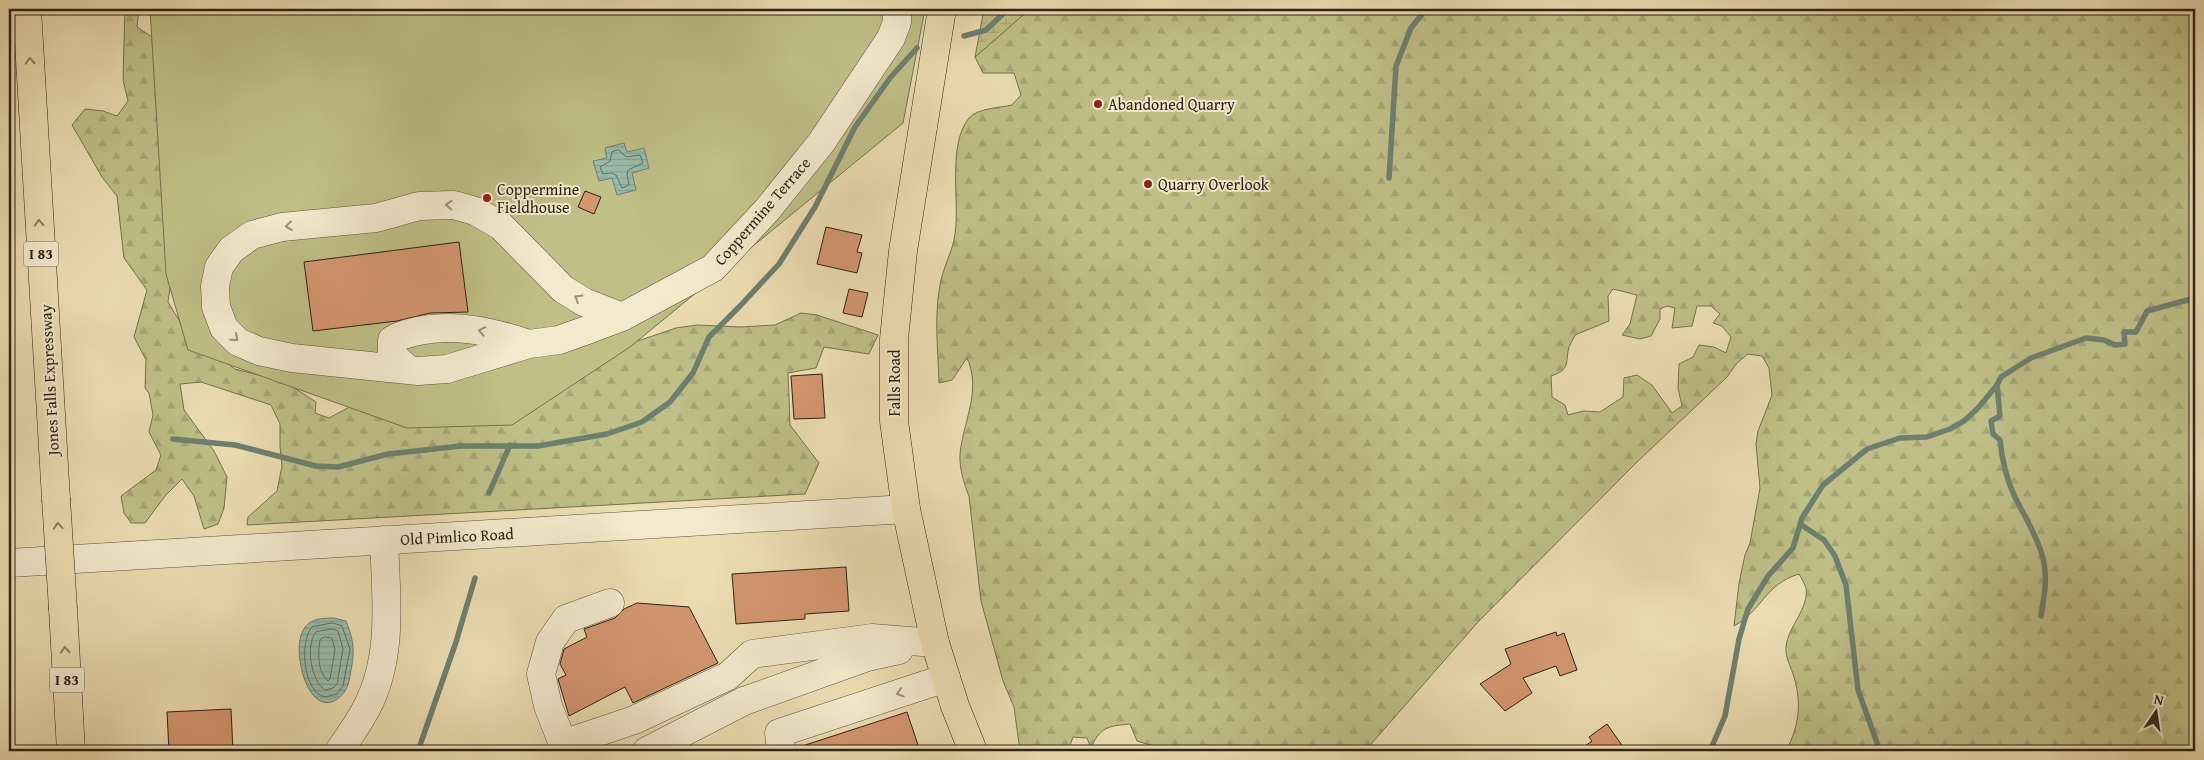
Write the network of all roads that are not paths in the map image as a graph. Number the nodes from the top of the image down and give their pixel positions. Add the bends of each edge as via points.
1 (26, 9) edge
2 (897, 9) edge
3 (942, 9) edge
4 (622, 317) junction
5 (529, 344) junction
6 (409, 370) junction
7 (906, 509) junction
8 (384, 540) junction
9 (9, 563) edge
10 (610, 603) dead end
11 (935, 643) junction
12 (946, 678) junction
13 (71, 751) edge
14 (339, 751) edge
15 (647, 751) edge
16 (781, 751) edge
17 (973, 751) edge

13 -> 1 main road, Jones Falls Expressway / I 83, bridge
2 - 4 street, Coppermine Terrace via 891,38 822,143 736,245 713,268
3 - 7 main road, Falls Road via 905,243 894,339 894,421
4 - 5 street, Coppermine Terrace via 559,340
4 -> 6 street via 584,302 563,289 502,226 475,211 454,205 419,206 376,218 282,227 252,235 231,250 219,267 215,286 216,307 224,328 238,342 259,351 292,358
5 - 6 street via 448,369
5 -> 6 street via 463,327 427,329 392,340 392,355
7 - 8 street, Old Pimlico Road
7 - 11 main road, Falls Road
8 - 9 street, Old Pimlico Road
8 - 14 street via 388,620 385,650 378,680 366,708
10 - 11 street via 566,619 550,642 541,674 548,706 563,744 634,720 728,676 752,654 872,638
11 - 12 main road, Falls Road
11 - 15 street via 867,657 744,701
12 -> 16 street via 778,733
12 - 17 main road, Falls Road

